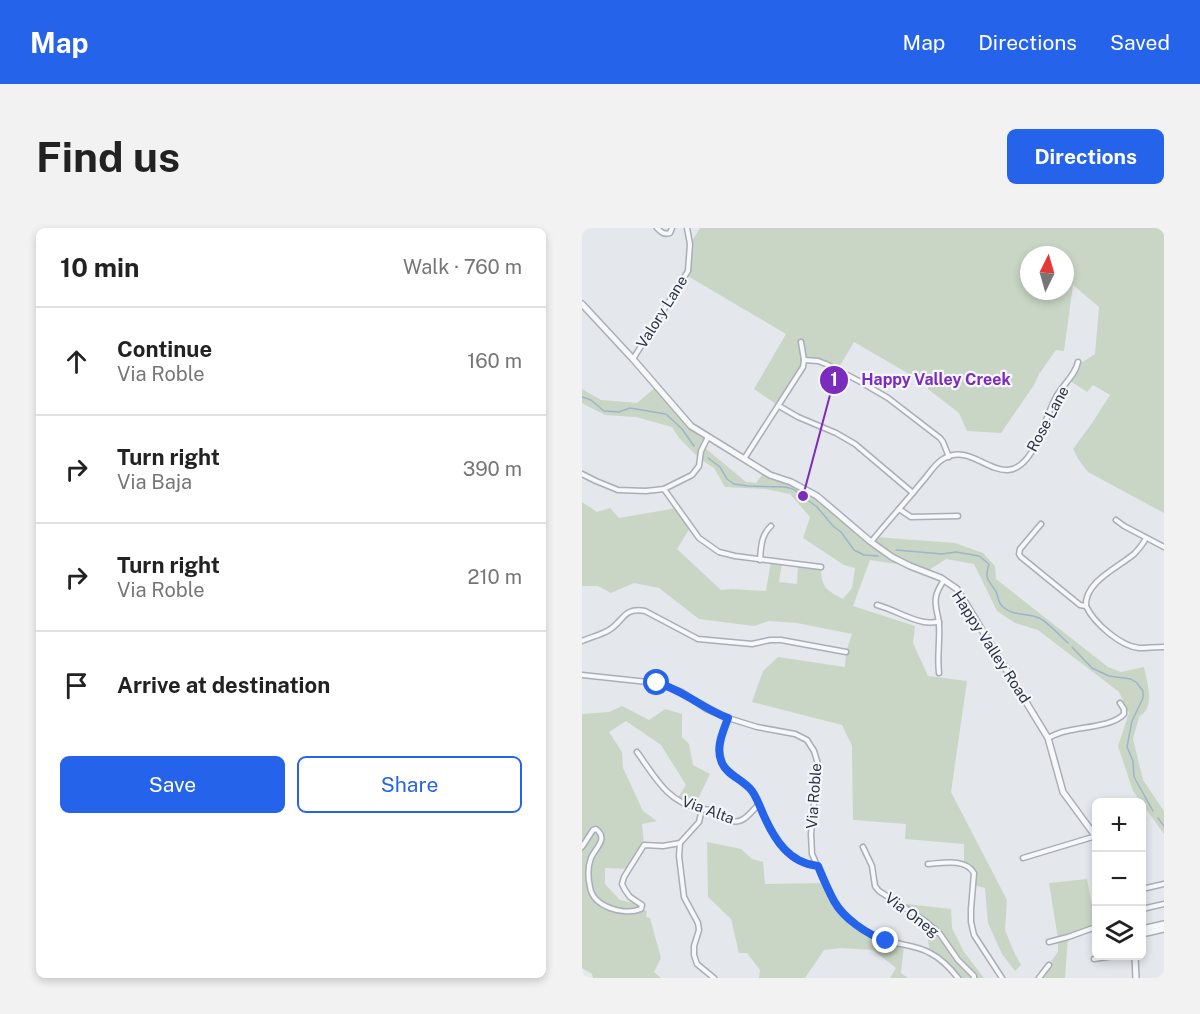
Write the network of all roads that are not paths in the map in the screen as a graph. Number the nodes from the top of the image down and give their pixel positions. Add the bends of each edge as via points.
1 (657, 228) edge
2 (672, 228) edge
3 (687, 228) edge
4 (582, 304) edge
5 (801, 342) dead end
6 (633, 359) junction
7 (804, 360) junction
8 (1078, 362) dead end
9 (779, 406) junction
10 (708, 437) junction
11 (949, 457) junction
12 (744, 460) junction
13 (582, 474) edge
14 (663, 489) junction
15 (913, 493) junction
16 (899, 509) junction
17 (958, 516) dead end
18 (1116, 520) dead end
19 (1041, 524) dead end
20 (771, 526) dead end
21 (1146, 538) junction
22 (871, 542) junction
23 (1164, 547) edge
24 (760, 560) junction
25 (821, 567) dead end
26 (944, 580) junction
27 (877, 605) dead end
28 (1086, 606) junction
29 (939, 622) junction
30 (582, 641) edge
31 (1164, 647) edge
32 (846, 652) dead end
33 (939, 673) dead end
34 (582, 675) edge
35 (1120, 703) dead end
36 (728, 718) junction
37 (1048, 738) junction
38 (637, 752) dead end
39 (759, 804) junction
40 (702, 809) junction
41 (1092, 830) edge
42 (1092, 837) edge
43 (680, 843) junction
44 (582, 847) edge
45 (863, 847) dead end
46 (1023, 858) dead end
47 (928, 864) dead end
48 (818, 866) junction
49 (1164, 884) edge
50 (1146, 888) edge
51 (1164, 904) edge
52 (1146, 908) edge
53 (1164, 924) edge
54 (1092, 928) edge
55 (1146, 928) edge
56 (1164, 929) edge
57 (1146, 933) edge
58 (1049, 942) dead end
59 (1135, 960) edge
60 (1049, 965) dead end
61 (714, 978) edge
62 (958, 978) edge
63 (974, 978) edge
64 (1002, 978) edge
65 (1039, 978) edge
66 (1136, 978) edge

1 - 2 street via 665,234
3 - 6 street, Valory Lane via 688,271
4 - 6 street, Happy Valley Road
5 - 7 street
6 - 10 street, Happy Valley Road via 691,426
7 - 9 street
7 - 11 street via 833,367 888,398 940,438
8 - 11 street, Rose Lane via 1055,399 1030,455 1019,465 1006,470 964,455
9 - 12 street
9 - 15 street via 855,444
10 - 12 street, Happy Valley Road
10 - 14 street via 692,475
11 - 15 street via 939,462
12 - 22 street, Happy Valley Road via 817,496
13 - 14 street via 618,490
14 - 24 street via 690,528 709,546 726,554
15 - 16 street
16 - 17 street via 911,517
16 - 22 street
18 - 21 street
19 - 28 street via 1019,554
20 - 24 street via 762,540
21 - 23 street
21 - 28 street via 1133,555 1092,587
22 - 26 street, Happy Valley Road
24 - 25 street
26 - 29 street via 936,597
26 - 37 street, Happy Valley Road via 957,589
27 - 29 street via 910,618
28 - 31 street via 1111,634 1131,646
29 - 33 street
30 - 32 street via 608,630 636,609 645,610 698,639 752,644 781,640
34 - 36 street, Via Roble via 666,685
35 - 37 street via 1124,714 1118,719
36 - 39 street via 720,742 721,762 751,789
36 - 48 street, Via Roble via 795,734 812,747 818,764 811,840
37 - 41 street, Happy Valley Road via 1064,792
38 - 40 street, Via Alta via 665,790
39 - 40 street, Via Alta via 741,822
39 - 48 street via 786,853
40 - 43 street via 699,822
42 - 46 street
43 - 44 street via 644,845 622,884 630,897 642,904 641,909 627,912 602,904 591,891 590,861 600,846 599,831 593,830
43 - 61 street via 684,897 699,930 694,955 697,964
45 - 63 street, Via Oneg via 879,891 940,934
47 - 64 street via 964,864 971,868 974,935
48 - 62 street, Via Roble via 835,903 847,917 876,937 930,953
49 - 50 street
51 - 52 street
53 - 55 street
54 - 58 street
56 - 57 street
59 - 66 street
60 - 65 street

